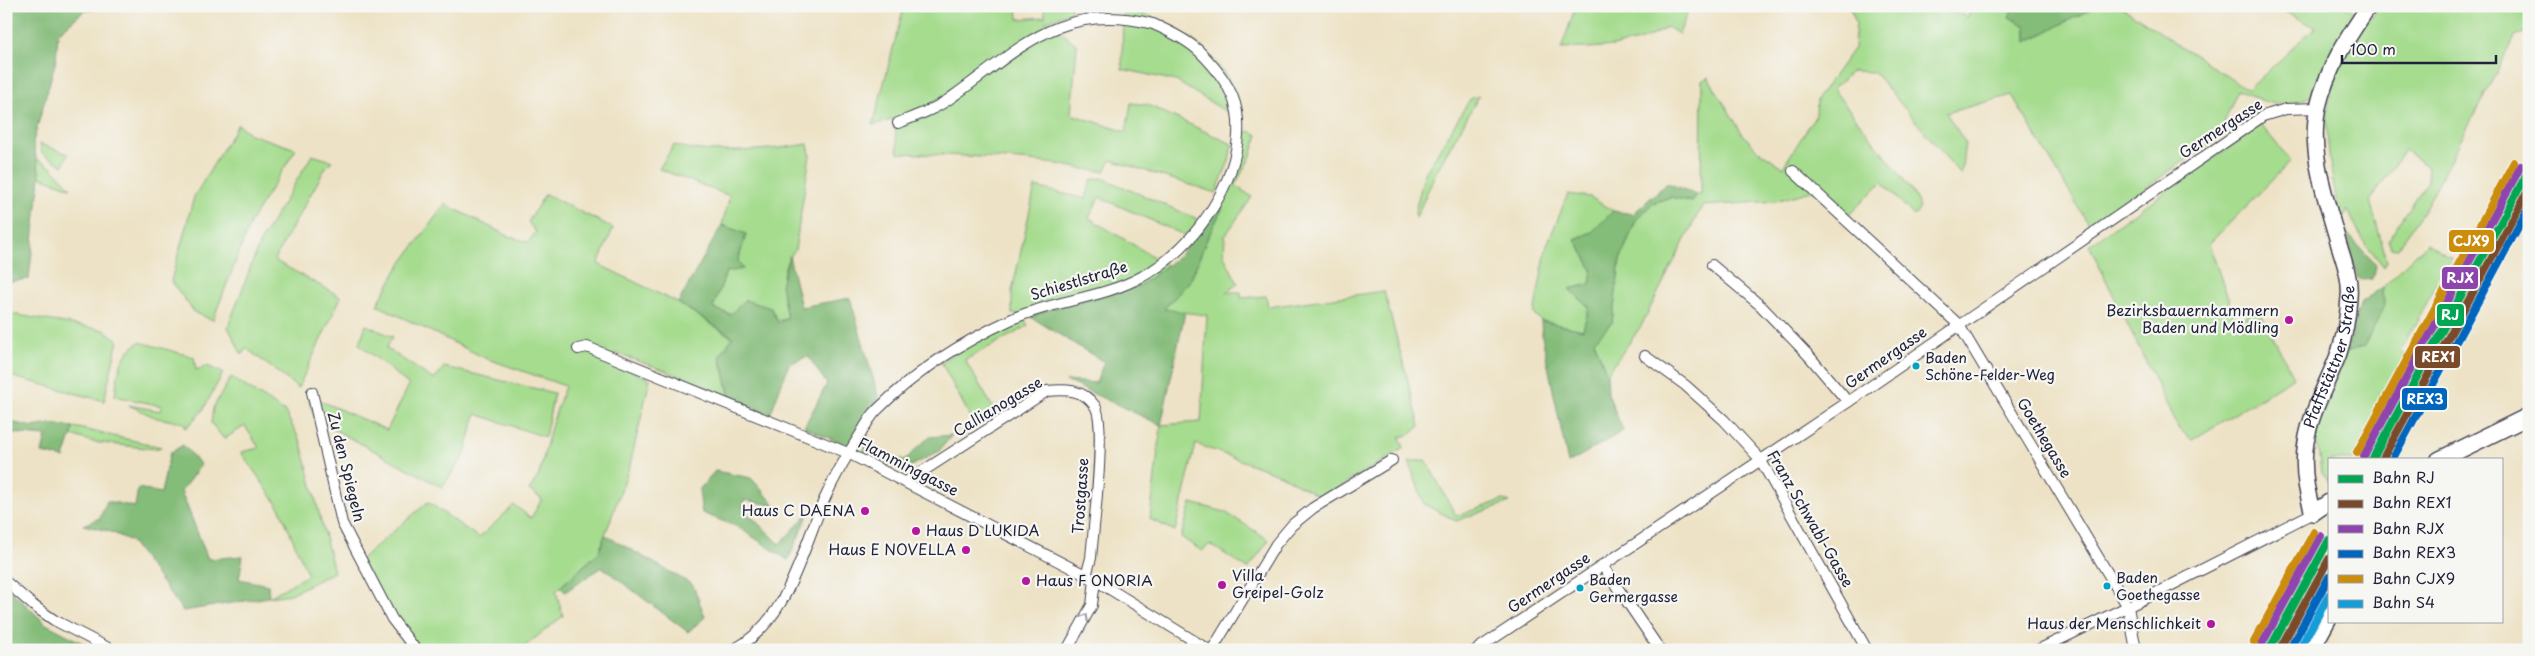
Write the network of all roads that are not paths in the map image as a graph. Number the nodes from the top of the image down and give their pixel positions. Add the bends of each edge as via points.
1 (2369, 6) edge
2 (2318, 108) junction
3 (898, 124) dead end
4 (1793, 170) dead end
5 (1712, 265) dead end
6 (1959, 325) junction
7 (578, 349) dead end
8 (1645, 356) dead end
9 (312, 392) dead end
10 (1848, 402) junction
11 (2529, 416) edge
12 (1100, 418) joint
13 (848, 453) junction
14 (2443, 458) edge
15 (1760, 459) junction
16 (1392, 460) dead end
17 (906, 482) junction
18 (2328, 503) edge
19 (2328, 512) edge
20 (2313, 513) junction
21 (1602, 565) junction
22 (1090, 578) junction
23 (6, 582) edge
24 (2128, 606) junction
25 (2328, 619) edge
26 (746, 647) edge
27 (112, 650) edge
28 (416, 650) edge
29 (733, 650) edge
30 (1067, 650) edge
31 (1211, 650) edge
32 (1476, 650) edge
33 (1660, 650) edge
34 (1867, 650) edge
35 (2038, 650) edge
36 (2136, 650) edge
37 (2311, 650) edge

1 - 2 main road, Pfaffstättner Straße via 2330,69
2 - 6 street, Germergasse via 2286,109 2263,116
2 - 20 main road, Pfaffstättner Straße via 2317,147 2322,179 2350,294 2348,320 2340,351 2313,416 2306,442 2304,468
3 - 13 street, Schiestlstraße via 950,99 1035,31 1061,18 1089,12 1139,18 1194,46 1223,77 1237,111 1238,127 1236,152 1226,184 1193,234 1166,261 1116,289 1035,309 1011,319 942,356 874,413
4 - 6 street, Goethegasse
5 - 10 street via 1761,306
6 - 10 street, Germergasse
6 - 24 street, Goethegasse
7 - 13 street, Flamminggasse via 587,347
8 - 15 street, Franz Schwabl-Gasse via 1718,414
9 - 28 street, Zu den Spiegeln via 342,523 392,619
10 - 15 street, Germergasse
11 - 14 main road
12 - 17 street, Callianogasse via 1088,398 1068,388 1047,391
12 - 22 street, Trostgasse
13 - 17 street, Flamminggasse
13 - 26 street, Schiestlstraße via 825,498 783,599
15 - 21 street, Germergasse
15 - 34 street, Franz Schwabl-Gasse
16 - 31 street via 1292,525 1276,544
17 - 22 street, Flamminggasse
18 - 20 main road
19 - 20 main road
20 - 24 street
21 - 32 street, Germergasse
21 - 33 street
30 -> 22 street, Trostgasse via 1092,605
22 - 31 street, Flamminggasse
23 - 27 street via 54,620
24 - 35 street
24 - 36 street
25 - 37 main road
26 - 29 street, Schiestlstraße

